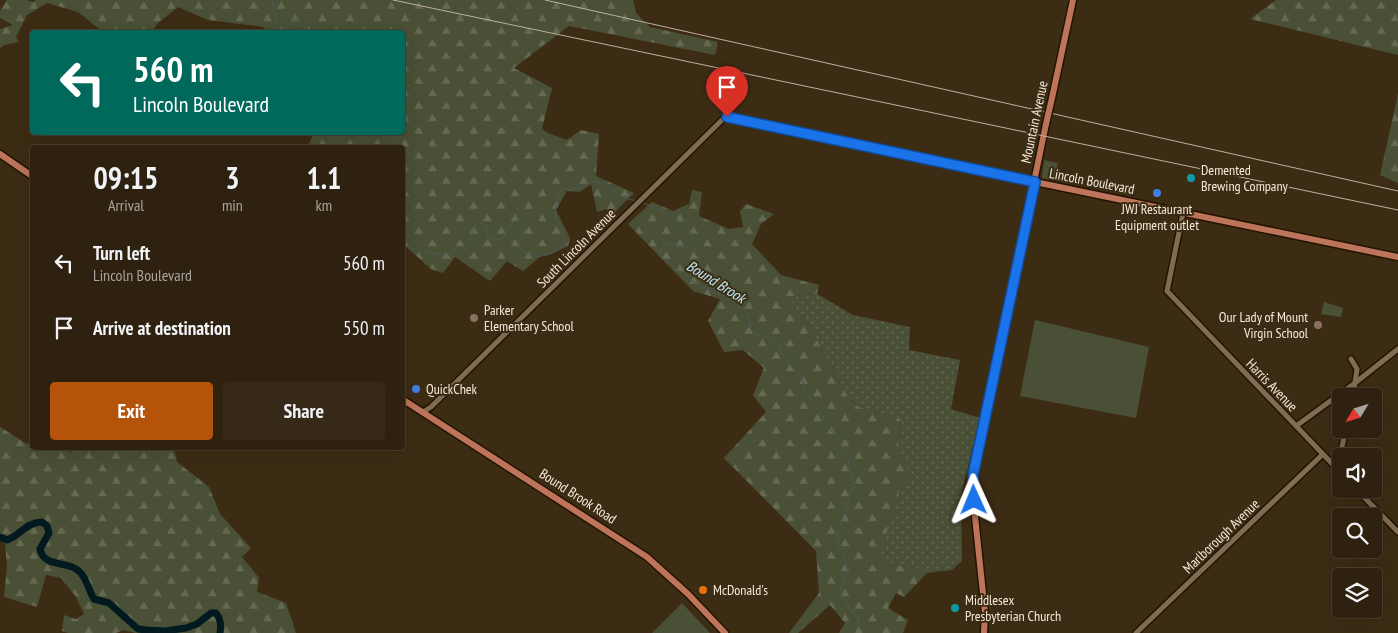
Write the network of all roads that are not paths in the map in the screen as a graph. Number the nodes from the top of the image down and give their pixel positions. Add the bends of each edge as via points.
1 (1073, 0) edge
2 (723, 118) joint
3 (0, 154) edge
4 (30, 175) edge
5 (1035, 182) junction
6 (1183, 212) junction
7 (1398, 257) edge
8 (1398, 349) edge
9 (1351, 359) dead end
10 (1355, 383) junction
11 (1354, 388) edge
12 (405, 401) edge
13 (423, 412) junction
14 (1296, 426) junction
15 (1323, 454) junction
16 (1332, 464) edge
17 (1365, 498) edge
18 (1398, 532) edge
19 (725, 633) edge
20 (984, 633) edge
21 (1136, 633) edge

1 - 5 main road, Mountain Avenue, bridge
2 - 5 street, Lincoln Boulevard
2 - 13 street, South Lincoln Avenue
3 - 4 main road
5 - 6 main road, Lincoln Boulevard
5 - 20 main road, Mountain Avenue via 973,475
6 - 7 main road, Lincoln Boulevard
6 - 14 street, Harris Avenue via 1167,291
8 - 10 street
9 - 10 street via 1357,369
10 - 11 street
10 - 14 street
12 - 13 main road, Bound Brook Road
13 - 19 main road, Bound Brook Road via 647,557
14 - 15 street, Harris Avenue
15 - 16 street, Harris Avenue
15 - 21 street, Marlborough Avenue
17 - 18 street

